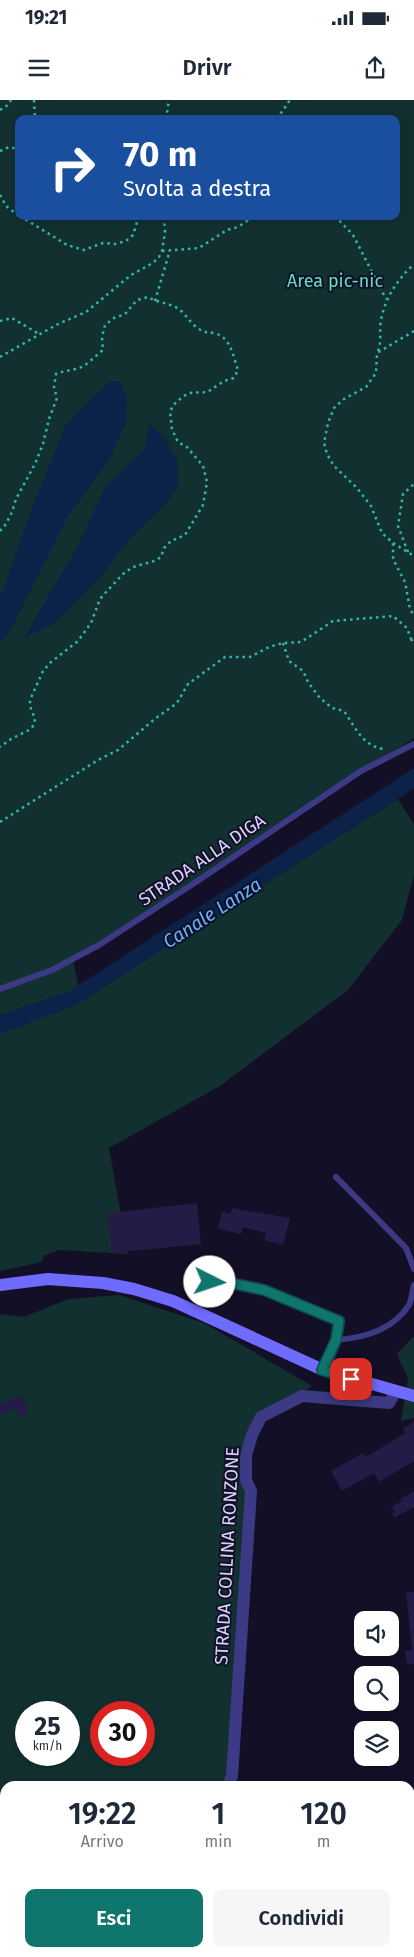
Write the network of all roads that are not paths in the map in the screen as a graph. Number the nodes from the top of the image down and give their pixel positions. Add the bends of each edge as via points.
1 (414, 744) edge
2 (0, 989) edge
3 (336, 1177) dead end
4 (414, 1269) edge
5 (210, 1282) dead end
6 (0, 1285) edge
7 (414, 1285) edge
8 (336, 1340) junction
9 (322, 1370) junction
10 (396, 1391) junction
11 (414, 1396) edge
12 (230, 1781) edge

1 - 2 lane, STRADA ALLA DIGA via 361,771 99,945 52,970
3 - 4 lane via 406,1248
5 - 8 street via 264,1290 339,1321
6 - 9 main road via 48,1279 134,1289 173,1301
7 - 8 lane via 409,1304 388,1327 359,1338
8 - 9 street
9 - 10 main road
10 - 11 main road
10 - 12 street, STRADA COLLINA RONZONE via 388,1403 302,1396 261,1417 252,1435 246,1455 246,1480 251,1490

